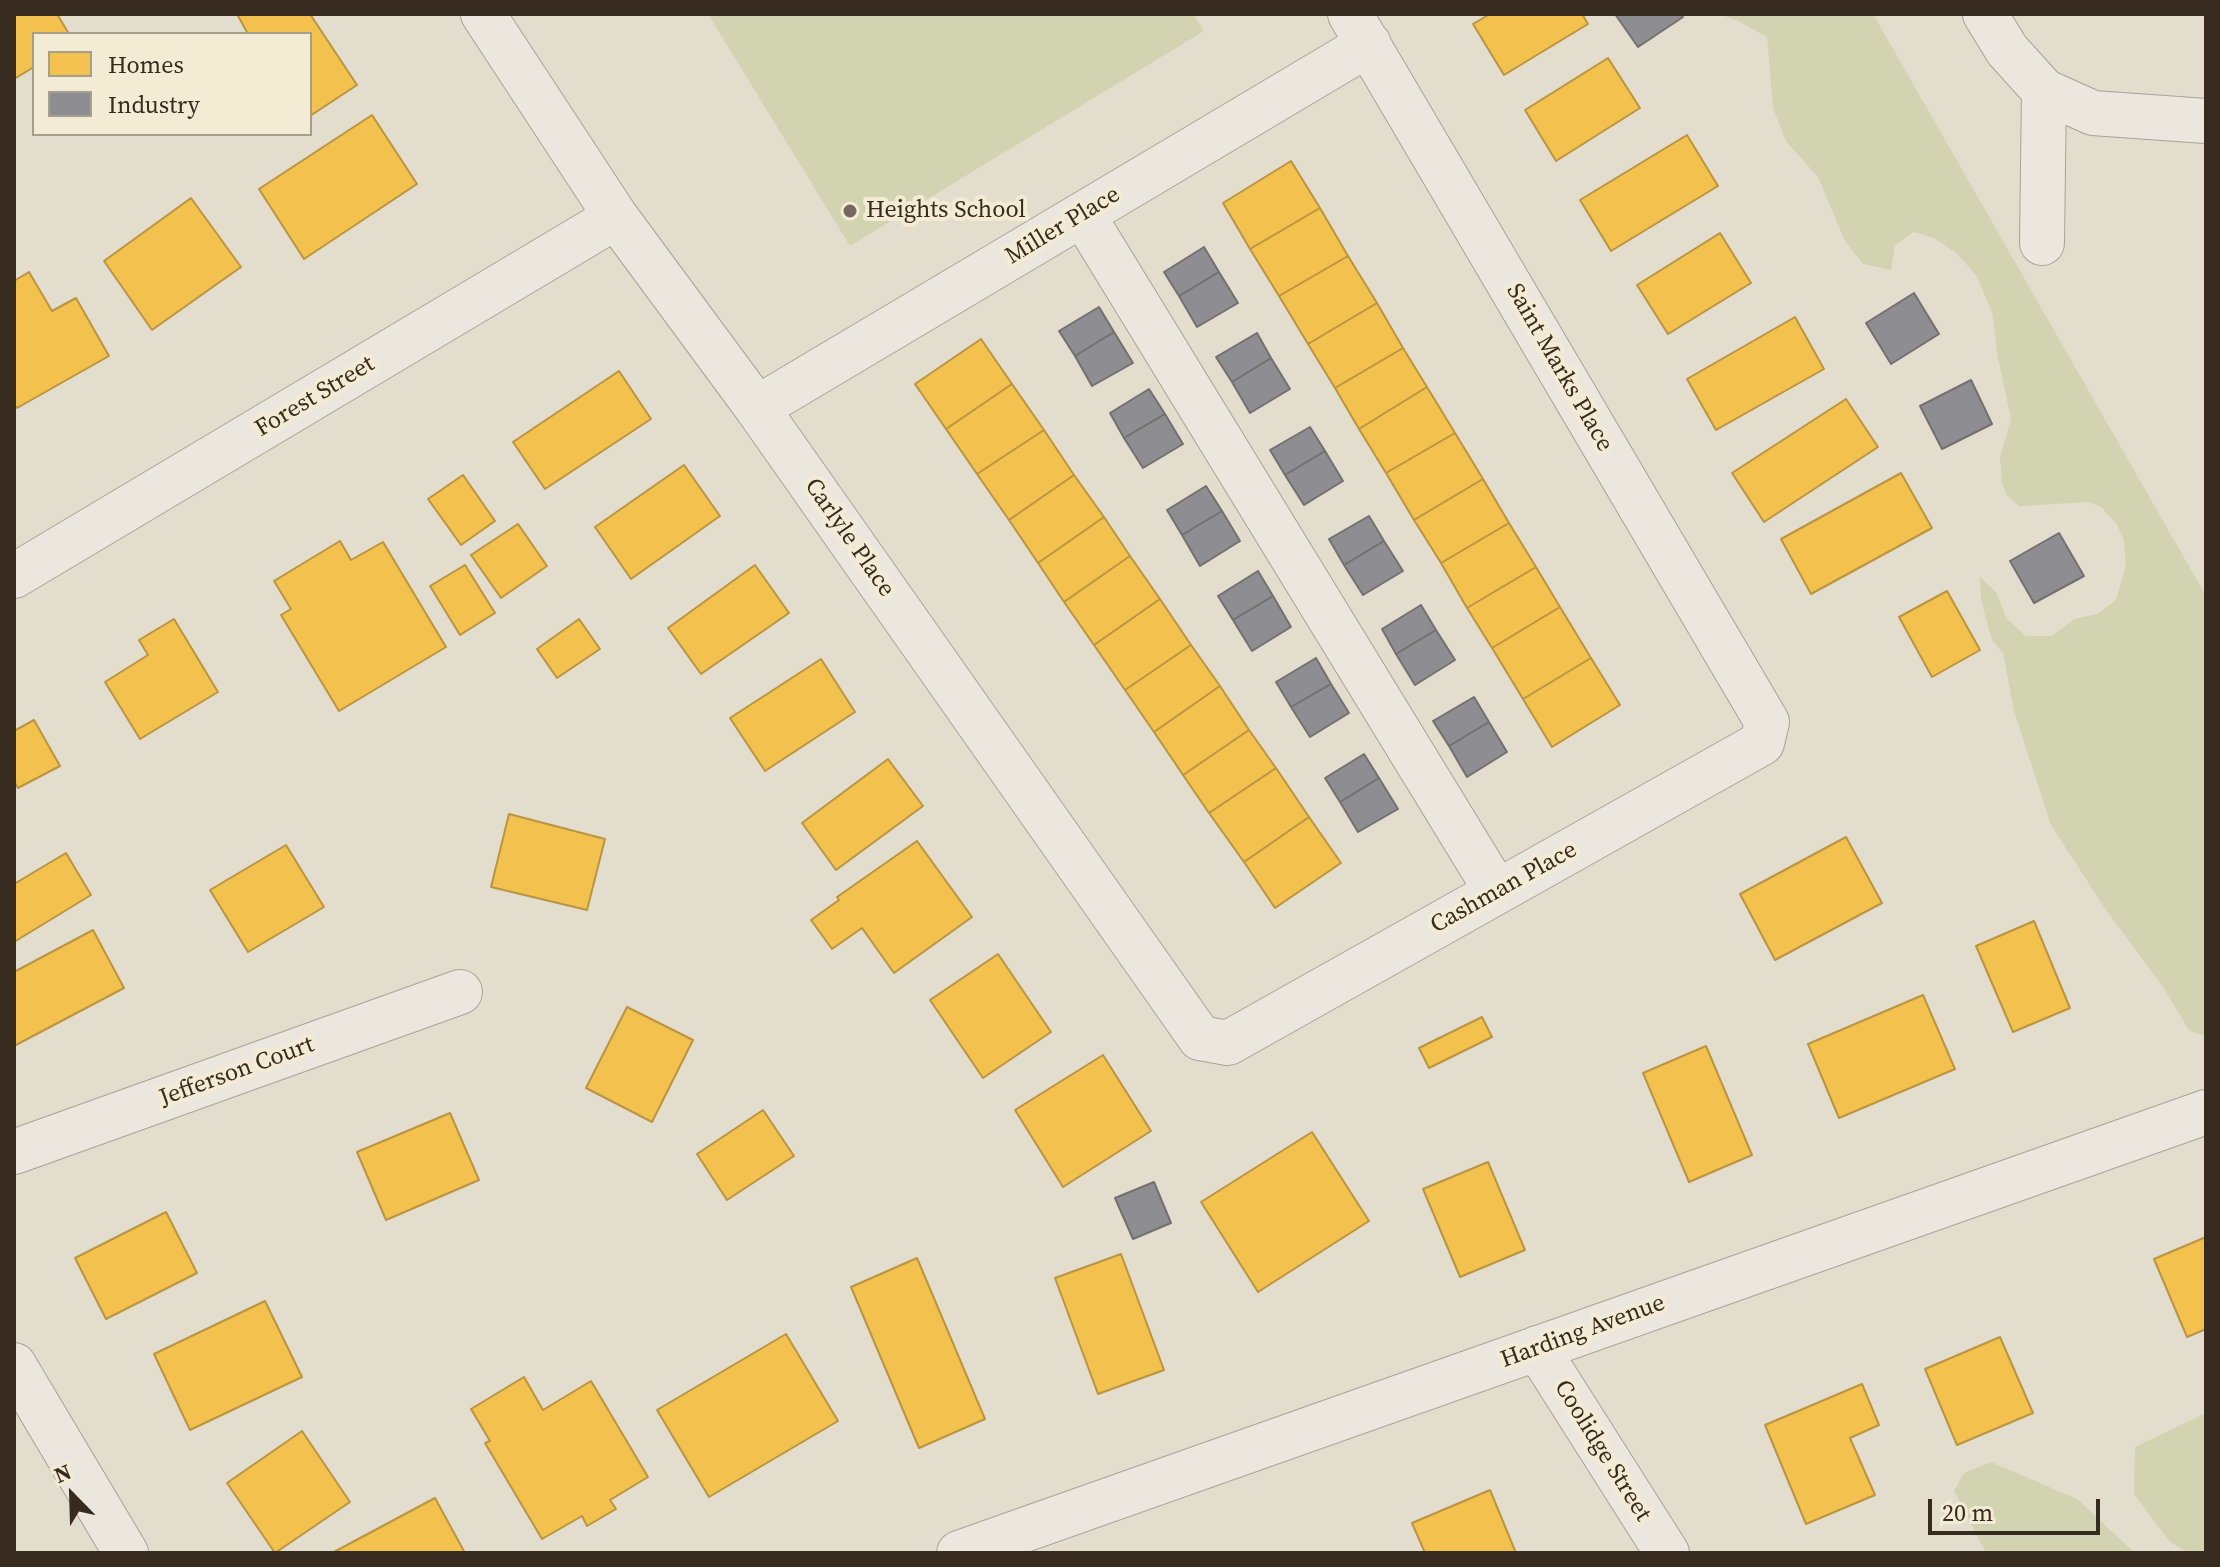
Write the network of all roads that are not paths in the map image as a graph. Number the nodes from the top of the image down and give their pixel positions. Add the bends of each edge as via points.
1 (483, 14) edge
2 (1985, 14) edge
3 (1359, 29) edge
4 (2044, 91) junction
5 (2206, 121) edge
6 (1083, 215) junction
7 (616, 217) junction
8 (2042, 243) dead end
9 (757, 408) junction
10 (14, 576) edge
11 (1767, 722) joint
12 (1497, 892) junction
13 (460, 992) dead end
14 (1228, 1043) joint
15 (2206, 1112) edge
16 (14, 1152) edge
17 (1537, 1348) junction
18 (14, 1365) edge
19 (126, 1553) edge
20 (959, 1553) edge
21 (1667, 1553) edge

1 - 7 street, Carlyle Place
2 - 4 street via 2007,50
3 - 6 street, Miller Place
3 - 11 street, Saint Marks Place
4 - 5 street via 2093,113
4 - 8 street
6 - 9 street, Miller Place
6 - 12 street
7 - 9 street, Carlyle Place
7 - 10 street, Forest Street
9 - 14 street, Carlyle Place via 1200,1038
11 - 12 street, Cashman Place via 1762,743
12 - 14 street, Cashman Place
13 - 16 street, Jefferson Court
15 - 17 street, Harding Avenue
17 - 20 street, Harding Avenue
17 - 21 street, Coolidge Street
18 - 19 street

